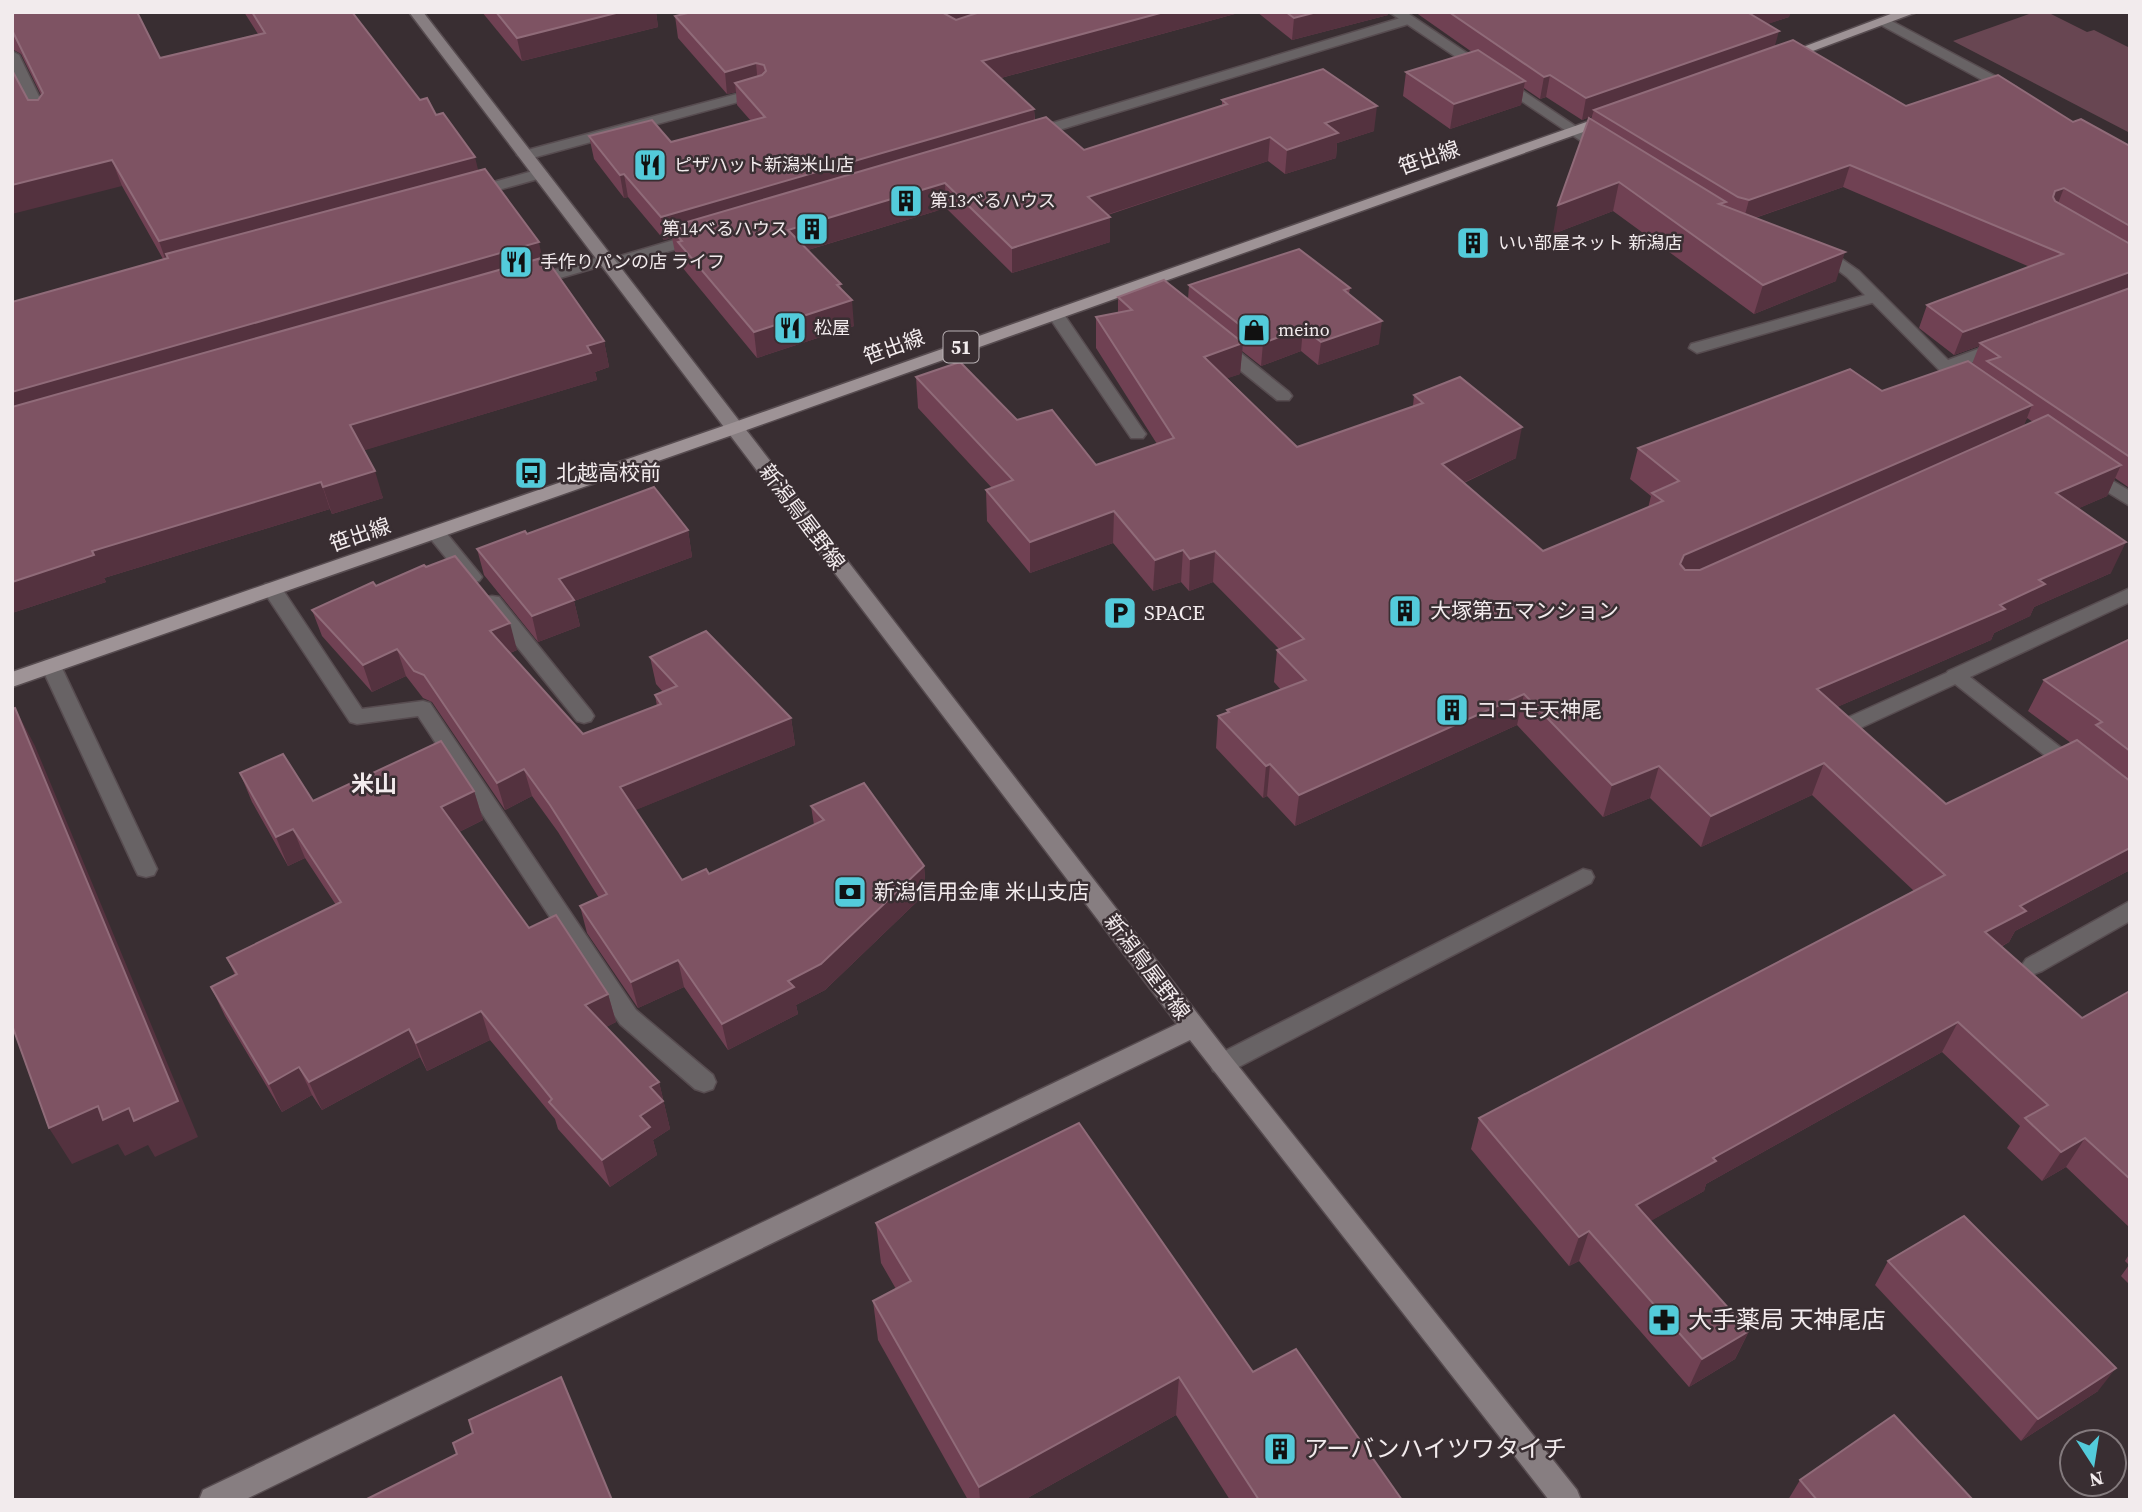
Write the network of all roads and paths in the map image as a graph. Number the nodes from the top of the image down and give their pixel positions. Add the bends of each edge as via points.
1 (416, 12) edge
2 (1910, 12) edge
3 (1403, 15) edge
4 (1884, 21) junction
5 (12, 55) edge
6 (1767, 62) edge
7 (759, 92) edge
8 (2024, 97) edge
9 (1625, 113) edge
10 (43, 119) edge
11 (1054, 127) edge
12 (1573, 131) junction
13 (525, 155) junction
14 (1620, 160) edge
15 (540, 174) junction
16 (460, 195) edge
17 (715, 233) edge
18 (1799, 243) edge
19 (607, 262) junction
20 (1143, 283) junction
21 (513, 286) edge
22 (1876, 297) junction
23 (1164, 300) edge
24 (1055, 314) junction
25 (1208, 335) edge
26 (2019, 339) edge
27 (1697, 348) dead end
28 (1945, 367) junction
29 (1283, 396) dead end
30 (1983, 399) edge
31 (735, 428) junction
32 (1137, 434) dead end
33 (2071, 460) edge
34 (2129, 499) edge
35 (436, 533) junction
36 (272, 589) junction
37 (2130, 594) edge
38 (51, 666) junction
39 (1955, 676) junction
40 (12, 680) edge
41 (584, 716) dead end
42 (1836, 731) edge
43 (2086, 777) edge
44 (146, 869) dead end
45 (1583, 877) dead end
46 (2130, 910) edge
47 (2034, 965) dead end
48 (1193, 1027) junction
49 (1222, 1064) junction
50 (704, 1082) dead end
51 (214, 1500) edge
52 (1567, 1500) edge

1 - 13 street, 新潟鳥屋野線
2 - 4 main road
3 - 11 street
3 - 12 street
4 - 6 main road
4 - 8 street
5 - 10 street
7 - 13 street
9 - 12 main road, 笹出線 / 51
12 - 14 street
12 - 20 main road, 笹出線 / 51
13 - 15 street, 新潟鳥屋野線
15 - 16 street
15 - 19 street, 新潟鳥屋野線
17 - 19 street
18 - 22 street via 1824,249
19 - 21 street
19 - 31 street, 新潟鳥屋野線
20 - 23 street
20 - 24 main road, 笹出線 / 51
22 - 27 street
22 - 28 street
24 - 31 main road, 笹出線 / 51
24 - 32 street
25 - 29 street
26 - 28 street
28 - 30 street
31 - 35 main road, 笹出線 / 51
31 - 48 street, 新潟鳥屋野線
33 - 34 street
35 - 36 main road, 笹出線 / 51
35 - 41 street
36 - 38 main road, 笹出線 / 51
36 - 50 street via 357,717 422,708 628,1017
37 - 39 street
38 - 40 main road, 笹出線 / 51
38 - 44 street
39 - 42 street
39 - 43 street
45 - 49 street
46 - 47 street
48 - 49 street, 新潟鳥屋野線
48 - 51 street
49 - 52 street, 新潟鳥屋野線

